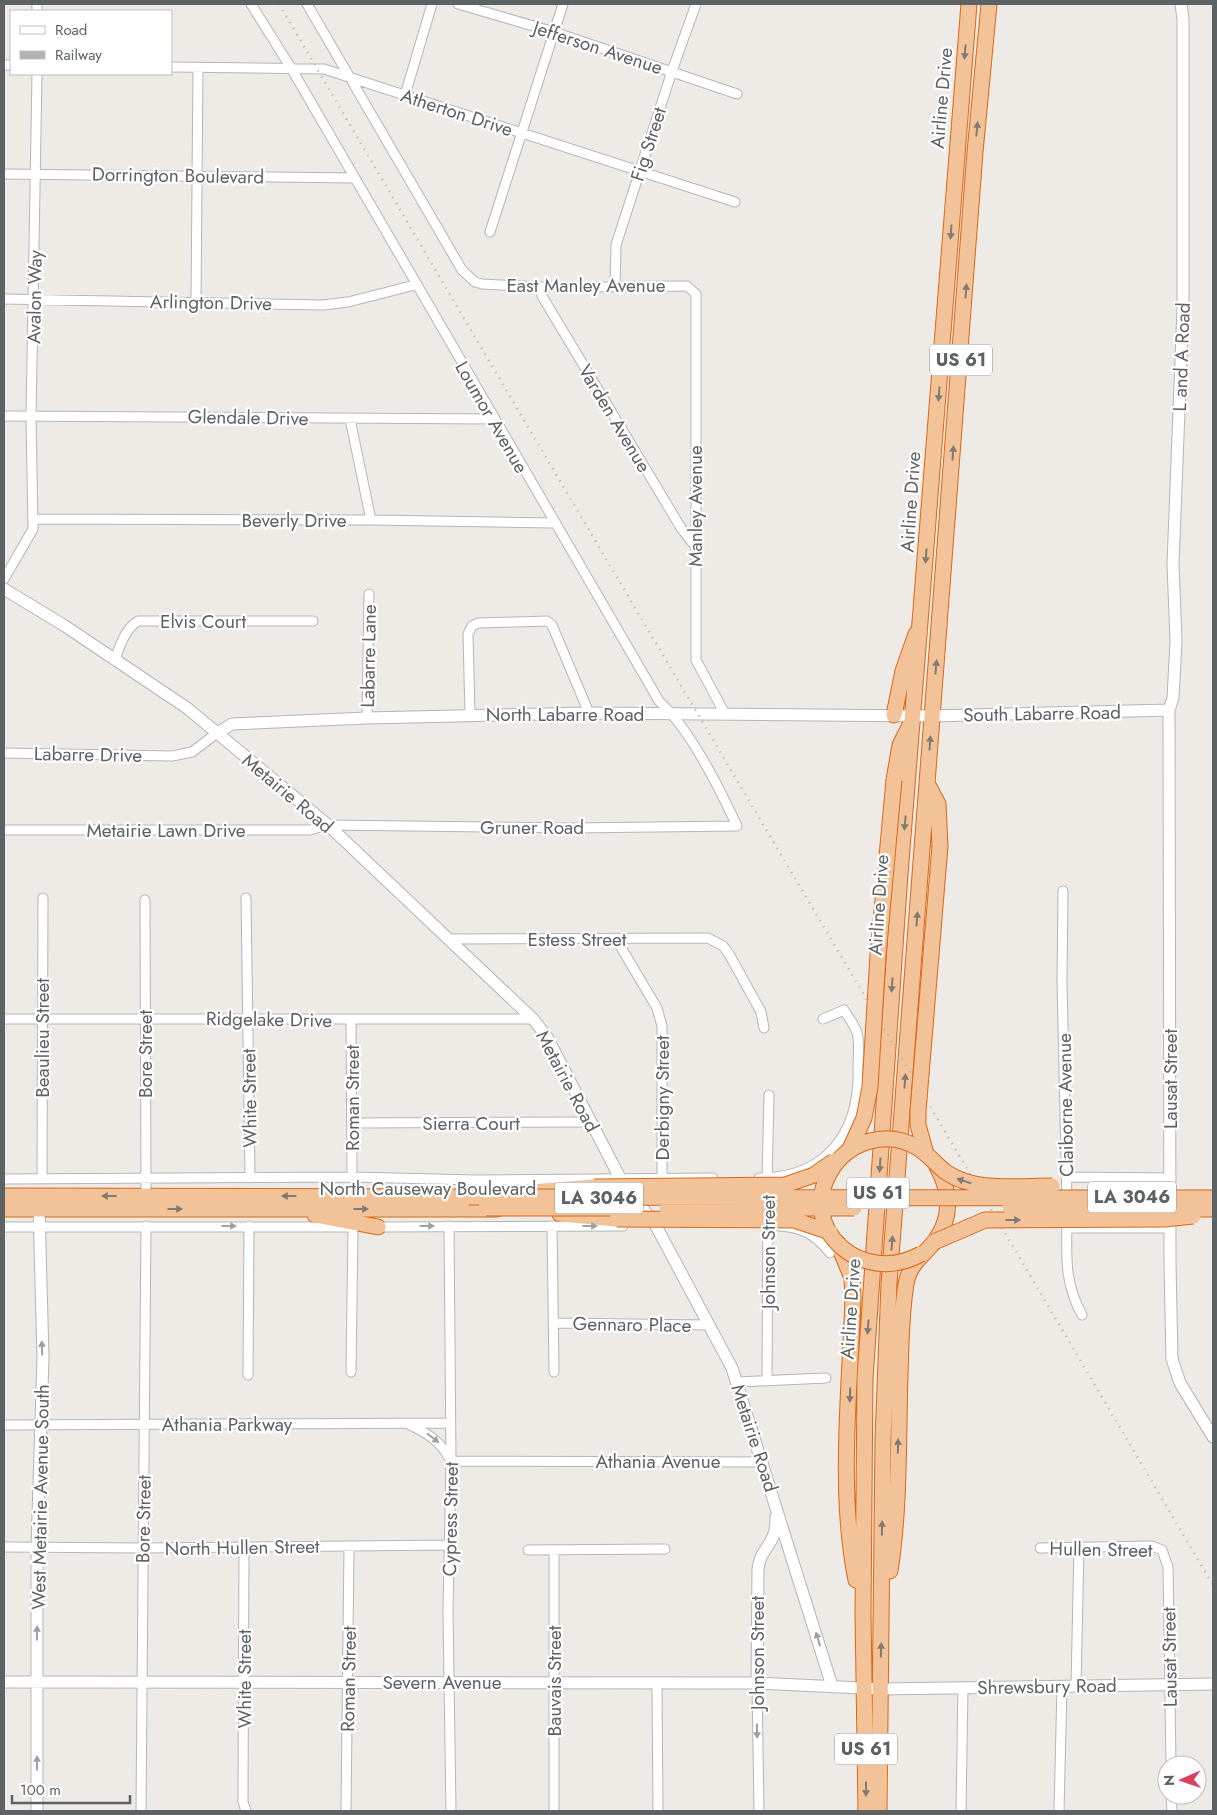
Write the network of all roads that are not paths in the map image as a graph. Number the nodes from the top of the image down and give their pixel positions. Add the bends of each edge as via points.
1 (251, 4) edge
2 (307, 4) edge
3 (432, 4) edge
4 (458, 4) edge
5 (563, 4) edge
6 (696, 4) edge
7 (969, 4) edge
8 (989, 4) edge
9 (1181, 4) edge
10 (554, 32) junction
11 (172, 67) edge
12 (198, 68) junction
13 (290, 68) junction
14 (672, 71) junction
15 (37, 75) edge
16 (352, 80) junction
17 (738, 94) dead end
18 (405, 95) junction
19 (521, 134) junction
20 (639, 172) junction
21 (37, 173) junction
22 (4, 174) edge
23 (197, 176) junction
24 (353, 178) junction
25 (735, 202) dead end
26 (952, 206) junction
27 (972, 207) junction
28 (490, 232) dead end
29 (415, 285) junction
30 (616, 287) junction
31 (540, 288) junction
32 (694, 292) joint
33 (35, 298) junction
34 (4, 299) edge
35 (196, 302) junction
36 (4, 416) edge
37 (32, 417) junction
38 (350, 419) junction
39 (493, 419) junction
40 (933, 471) junction
41 (33, 519) junction
42 (370, 520) junction
43 (554, 523) junction
44 (948, 528) junction
45 (695, 546) junction
46 (4, 579) edge
47 (4, 589) edge
48 (369, 594) dead end
49 (313, 621) dead end
50 (922, 624) junction
51 (115, 658) junction
52 (1169, 710) junction
53 (589, 713) junction
54 (673, 714) junction
55 (725, 714) junction
56 (470, 715) junction
57 (894, 715) junction
58 (914, 715) junction
59 (932, 716) junction
60 (367, 718) junction
61 (217, 733) junction
62 (4, 753) edge
63 (928, 784) junction
64 (328, 825) junction
65 (737, 826) joint
66 (4, 830) edge
67 (1063, 891) dead end
68 (43, 898) dead end
69 (246, 898) dead end
70 (145, 900) dead end
71 (447, 939) junction
72 (616, 939) junction
73 (248, 1018) junction
74 (823, 1018) dead end
75 (4, 1019) edge
76 (42, 1019) junction
77 (145, 1019) junction
78 (534, 1019) junction
79 (351, 1020) junction
80 (764, 1028) dead end
81 (770, 1095) dead end
82 (591, 1122) junction
83 (352, 1123) junction
84 (846, 1153) junction
85 (926, 1154) junction
86 (937, 1167) junction
87 (352, 1176) junction
88 (1066, 1177) junction
89 (4, 1178) edge
90 (42, 1178) junction
91 (146, 1178) junction
92 (250, 1178) junction
93 (620, 1178) junction
94 (662, 1178) junction
95 (767, 1178) junction
96 (1170, 1178) junction
97 (1213, 1193) edge
98 (11, 1196) edge
99 (1213, 1198) edge
100 (146, 1202) junction
101 (469, 1202) junction
102 (486, 1202) junction
103 (1213, 1208) edge
104 (4, 1209) edge
105 (39, 1209) junction
106 (294, 1209) junction
107 (1213, 1214) edge
108 (146, 1226) junction
109 (249, 1226) junction
110 (449, 1226) junction
111 (552, 1226) junction
112 (656, 1226) junction
113 (768, 1226) junction
114 (4, 1227) edge
115 (39, 1227) junction
116 (352, 1227) junction
117 (378, 1227) junction
118 (1067, 1228) junction
119 (1170, 1228) junction
120 (934, 1242) junction
121 (833, 1243) junction
122 (921, 1254) junction
123 (1082, 1315) dead end
124 (554, 1323) junction
125 (709, 1325) junction
126 (351, 1372) dead end
127 (554, 1372) dead end
128 (248, 1375) dead end
129 (826, 1378) dead end
130 (767, 1379) junction
131 (737, 1382) junction
132 (450, 1423) junction
133 (408, 1424) junction
134 (4, 1425) edge
135 (41, 1425) junction
136 (144, 1425) junction
137 (1213, 1437) edge
138 (451, 1461) junction
139 (763, 1462) junction
140 (775, 1500) junction
141 (450, 1545) junction
142 (244, 1546) junction
143 (349, 1546) junction
144 (4, 1547) edge
145 (38, 1547) junction
146 (768, 1547) junction
147 (142, 1548) junction
148 (1040, 1548) dead end
149 (1079, 1548) junction
150 (665, 1549) dead end
151 (528, 1550) dead end
152 (554, 1550) junction
153 (1162, 1550) joint
154 (791, 1553) junction
155 (881, 1612) junction
156 (863, 1613) junction
157 (4, 1682) edge
158 (36, 1682) junction
159 (141, 1682) junction
160 (243, 1682) junction
161 (348, 1682) junction
162 (450, 1682) junction
163 (554, 1682) junction
164 (657, 1683) junction
165 (757, 1683) junction
166 (1170, 1684) junction
167 (1213, 1684) edge
168 (1076, 1685) junction
169 (832, 1686) junction
170 (1062, 1686) junction
171 (873, 1688) junction
172 (963, 1688) junction
173 (1171, 1755) edge
174 (37, 1811) edge
175 (141, 1811) edge
176 (246, 1811) edge
177 (346, 1811) edge
178 (451, 1811) edge
179 (554, 1811) edge
180 (658, 1811) edge
181 (758, 1811) edge
182 (866, 1811) edge
183 (880, 1811) edge
184 (961, 1811) edge
185 (1059, 1811) edge

1 - 13 street, Loumor Avenue
2 - 16 street
3 - 18 street
4 - 10 street, Jefferson Avenue
5 - 10 street
6 - 14 street, Fig Street
7 -> 26 highway, Airline Drive / US 61
27 -> 8 highway, Airline Drive / US 61
9 - 52 street, L and A Road via 1183,308 1174,564 1176,641 1173,698
10 - 14 street, Jefferson Avenue
10 - 19 street
11 - 12 street, Atherton Drive
12 - 13 street, Atherton Drive
12 - 23 street
13 - 16 street, Atherton Drive via 324,69
13 - 24 street, Loumor Avenue
14 - 17 street, Jefferson Avenue
14 - 20 street, Fig Street
15 - 21 street, Avalon Way
16 - 18 street, Atherton Drive
16 - 31 street, East Manley Avenue via 462,270 475,282
18 - 19 street, Atherton Drive
19 - 20 street, Atherton Drive
19 - 28 street
20 - 25 street, Atherton Drive
20 - 30 street, Fig Street via 616,245
21 - 22 street, Dorrington Boulevard
21 - 23 street, Dorrington Boulevard
21 - 33 street, Avalon Way
23 - 24 street, Dorrington Boulevard
23 - 35 street
24 - 29 street, Loumor Avenue
26 - 27 highway
26 -> 40 highway, Airline Drive / US 61
44 -> 27 highway, Airline Drive / US 61
29 - 35 street, Arlington Drive via 335,304
29 - 39 street, Loumor Avenue
30 - 31 street, East Manley Avenue
30 - 32 street, East Manley Avenue via 687,286
31 - 45 street, Varden Avenue via 681,528
32 - 45 street, Manley Avenue via 697,310
33 - 34 street, Arlington Drive
33 - 35 street, Arlington Drive
33 - 37 street, Avalon Way
36 - 37 street, Glendale Drive
37 - 38 street, Glendale Drive
37 - 41 street, Avalon Way
38 - 39 street, Glendale Drive
38 - 42 street
39 - 43 street, Loumor Avenue
40 - 44 highway via 941,472 945,481
40 -> 50 highway, Airline Drive / US 61
41 - 42 street, Beverly Drive
41 - 46 street, Avalon Way via 32,531
42 - 43 street, Beverly Drive
43 - 54 street, Loumor Avenue via 659,701
59 -> 44 highway, Airline Drive / US 61
45 - 55 street, Manley Avenue via 696,660
47 - 51 street, Metairie Road
48 - 60 street, Labarre Lane
49 - 51 street, Elvis Court via 138,622 133,624
50 - 57 highway via 903,670
50 - 58 highway, Airline Drive / US 61
51 - 61 street, Metairie Road
52 - 59 street, South Labarre Road
52 - 96 street, Lausat Street
53 - 54 street, North Labarre Road
53 - 56 street, North Labarre Road
53 - 56 street via 552,625 546,621 527,621 472,626 468,634
54 - 55 street, North Labarre Road
54 - 65 street, Loumor Avenue via 723,796
55 - 57 street, North Labarre Road
56 - 60 street, North Labarre Road
57 - 58 street, North Labarre Road
58 - 59 street, South Labarre Road
58 - 84 highway, bridge via 900,745 894,780 869,1096 864,1118
58 -> 156 highway, Airline Drive / US 61 via 865,1378
63 -> 59 highway, Airline Drive / US 61
60 - 61 street, North Labarre Road via 232,724
61 - 62 street, Labarre Drive via 192,752 172,756
61 - 64 street, Metairie Road
63 - 85 highway, bridge via 938,804 940,846 918,1111 918,1125
155 -> 63 highway, Airline Drive / US 61 via 883,1439 890,1283
64 - 65 street, Gruner Road
64 - 66 street, Metairie Lawn Drive via 310,830
64 - 71 street, Metairie Road
67 - 88 street, Claiborne Avenue
68 - 76 street, Beaulieu Street
69 - 73 street, White Street
70 - 77 street, Bore Street
71 - 72 street, Estess Street
71 - 78 street, Metairie Road
72 - 80 street, Estess Street via 708,938 723,946 761,1012
72 - 94 street, Derbigny Street via 657,1008 662,1026
73 - 77 street, Ridgelake Drive
73 - 79 street, Ridgelake Drive
73 - 92 street, White Street
74 - 95 street, North Causeway Boulevard via 844,1010 858,1033 856,1110 841,1140 828,1155 803,1170
75 - 76 street, Ridgelake Drive
76 - 77 street, Ridgelake Drive
76 - 90 street, Beaulieu Street
77 - 91 street, Bore Street
78 - 79 street, Ridgelake Drive
78 - 82 street, Metairie Road via 547,1037
79 - 83 street, Roman Street
81 - 95 street, Johnson Street
82 - 83 street, Sierra Court
82 - 93 street, Metairie Road
83 - 87 street, Roman Street
84 - 85 highway, bridge via 867,1142 884,1139 911,1144
84 - 102 highway, bridge via 814,1175 785,1185 594,1187
84 - 121 highway, bridge via 831,1170 824,1187 823,1210
85 - 86 highway, bridge
97 -> 86 highway, bridge via 1170,1187 990,1186 965,1182
86 - 120 highway, bridge via 946,1185 948,1205 946,1218
87 - 92 street, North Causeway Boulevard
87 - 93 street, North Causeway Boulevard via 477,1180
88 - 96 street
88 - 118 street, Claiborne Avenue
89 - 90 street, North Causeway Boulevard
90 - 91 street, North Causeway Boulevard
91 - 92 street, North Causeway Boulevard
91 - 100 street, Bore Street
93 - 94 street, North Causeway Boulevard
93 - 112 street, Metairie Road
94 - 95 street, North Causeway Boulevard
95 - 113 street, Johnson Street
96 - 119 street, Lausat Street
100 -> 98 highway, North Causeway Boulevard
98 - 105 street via 30,1198
99 - 102 highway, North Causeway Boulevard / LA 3046, bridge via 1050,1196
101 -> 100 highway, North Causeway Boulevard
100 - 105 highway, North Causeway Boulevard
100 -> 106 highway, North Causeway Boulevard
101 - 102 highway, North Causeway Boulevard
106 -> 101 highway, North Causeway Boulevard
102 - 103 highway, North Causeway Boulevard, bridge
102 - 121 highway, bridge via 617,1219 794,1220
104 - 105 highway, North Causeway Boulevard
105 - 115 street, West Metairie Avenue South
106 - 117 highway
120 -> 107 highway, bridge via 985,1220 1165,1220
108 -> 109 street, North Causeway Boulevard
108 - 115 street, North Causeway Boulevard
108 - 136 street, Bore Street
109 - 116 street, North Causeway Boulevard
109 - 128 street
110 - 111 street, North Causeway Boulevard
117 -> 110 street, North Causeway Boulevard
110 - 132 street, Cypress Street
111 -> 112 street, North Causeway Boulevard
111 - 124 street
112 - 113 street, North Causeway Boulevard
112 - 125 street, Metairie Road
113 - 121 street, North Causeway Boulevard via 802,1230
113 - 130 street, Johnson Street
114 - 115 street, North Causeway Boulevard
135 -> 115 street, West Metairie Avenue South via 43,1357
116 - 117 street, North Causeway Boulevard
116 - 126 street
118 - 119 street
118 - 123 street, Claiborne Avenue via 1070,1286
119 - 137 street, Lausat Street via 1172,1359 1180,1383
120 - 122 highway
121 - 122 highway, bridge via 856,1258 878,1265 900,1264
121 -> 156 highway via 852,1278 847,1480 852,1558
155 -> 122 highway via 890,1570 897,1495 901,1337 906,1282 912,1265
124 - 125 street, Gennaro Place
124 - 127 street
125 - 131 street, Metairie Road
129 - 130 street
130 - 131 street
131 - 139 street, Metairie Road
132 - 133 street, Athania Parkway
132 - 138 street, Cypress Street
133 - 136 street, Athania Parkway
133 -> 138 street via 430,1434 443,1446
134 - 135 street, Athania Parkway
135 - 136 street, Athania Parkway
135 - 145 street, West Metairie Avenue South
136 - 147 street, Bore Street
138 - 139 street, Athania Avenue
138 - 141 street, Cypress Street
139 - 140 street, Metairie Road
140 - 146 street, Johnson Street via 776,1531
140 - 154 street, Metairie Road
141 - 143 street, North Hullen Street
141 - 162 street, Cypress Street
142 - 143 street, North Hullen Street
142 - 147 street, North Hullen Street
142 - 160 street, White Street
143 - 161 street, Roman Street
144 - 145 street, North Hullen Street
145 - 147 street, North Hullen Street
158 -> 145 street, West Metairie Avenue South
146 - 154 street via 778,1546
146 - 165 street, Johnson Street via 758,1562
147 - 159 street, Bore Street
148 - 149 street, Hullen Street
149 - 153 street, Hullen Street via 1152,1546
149 - 168 street
150 - 152 street
151 - 152 street
152 - 163 street, Bauvais Street
153 - 166 street, Lausat Street via 1168,1567
169 -> 154 street, Metairie Road
171 -> 155 highway, Airline Drive / US 61
156 - 171 highway, Airline Drive / US 61
157 - 158 street, Severn Avenue
158 - 159 street, Severn Avenue
174 -> 158 street, West Metairie Avenue South
159 - 160 street, Severn Avenue
159 - 175 street, Bore Street
160 - 161 street, Severn Avenue
160 - 176 street, White Street via 243,1802
161 - 162 street, Severn Avenue
161 - 177 street, Roman Street
162 - 163 street, Severn Avenue
162 - 178 street, Cypress Street
163 - 164 street, Severn Avenue
163 - 179 street, Bauvais Street
164 - 165 street, Severn Avenue
164 - 180 street
165 - 169 street, Severn Avenue
165 -> 181 street, Johnson Street
166 - 167 street, Shrewsbury Road
166 - 168 street, Shrewsbury Road
166 - 173 street, Lausat Street
168 - 170 street, Shrewsbury Road
169 - 171 street, Severn Avenue
170 - 172 street, Shrewsbury Road
170 - 185 street
171 - 172 street, Shrewsbury Road
171 -> 182 highway, Airline Drive / US 61
171 - 183 highway, Airline Drive / US 61
172 - 184 street

